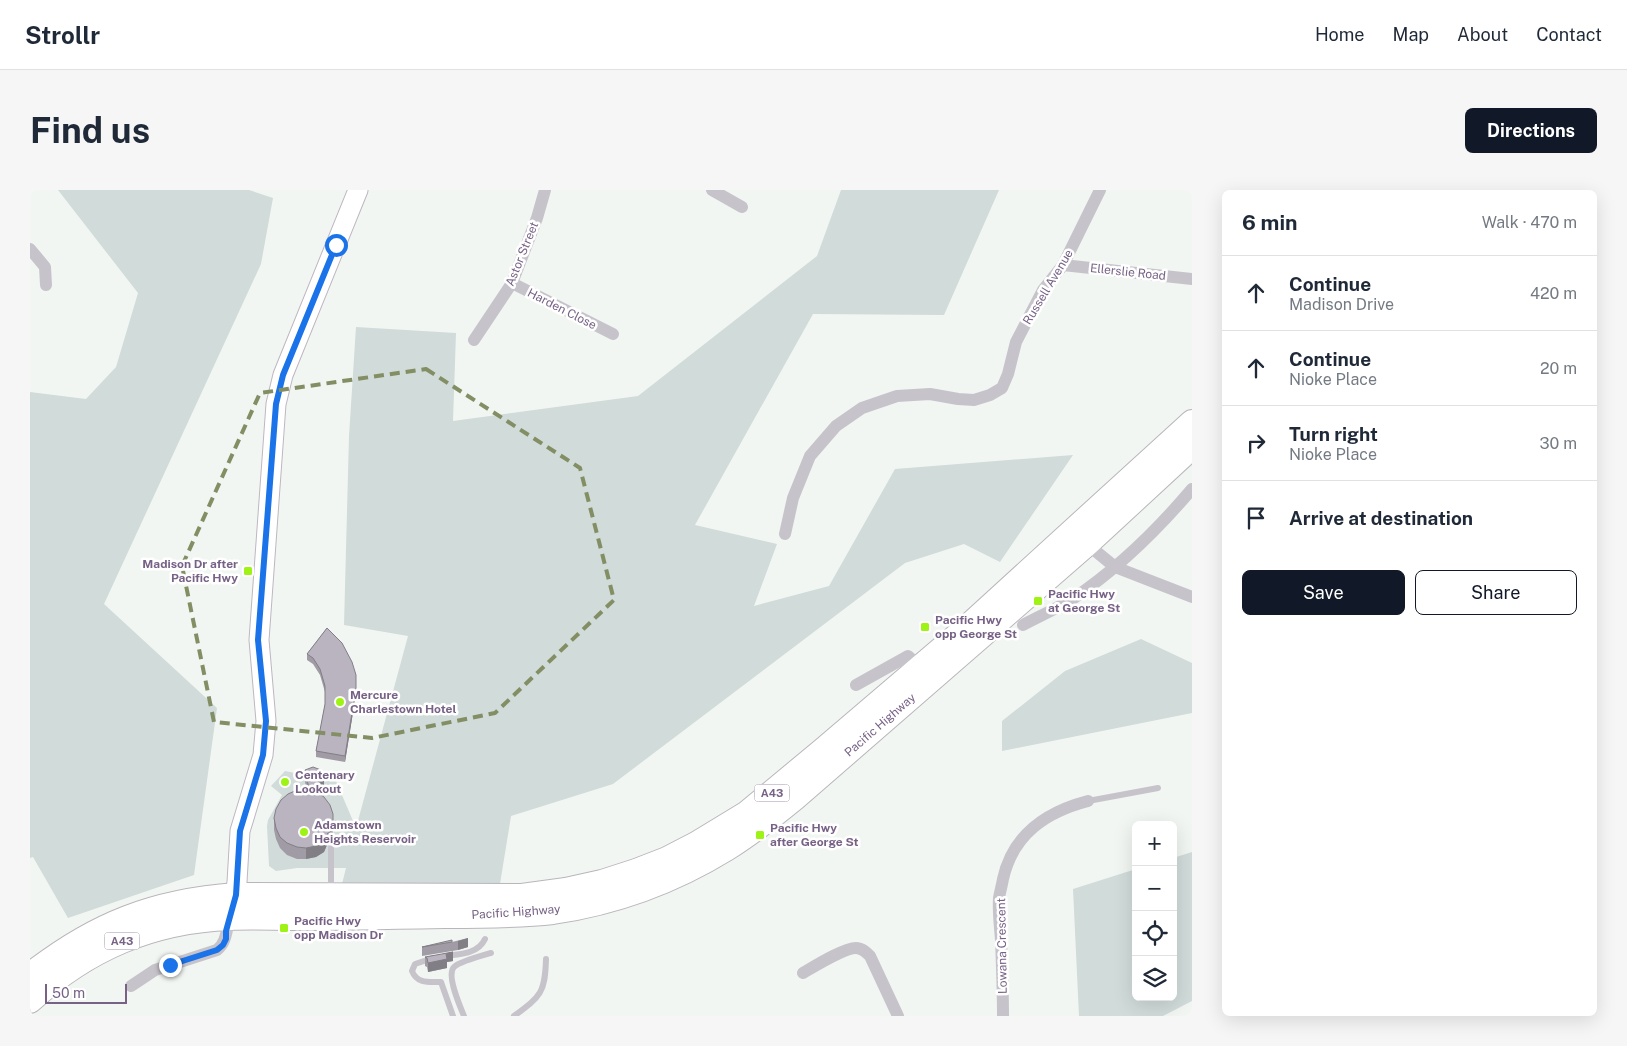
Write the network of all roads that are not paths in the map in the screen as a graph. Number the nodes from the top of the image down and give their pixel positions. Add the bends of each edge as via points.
1 (358, 190) edge
2 (545, 190) edge
3 (712, 190) edge
4 (1100, 190) edge
5 (742, 207) dead end
6 (30, 249) edge
7 (1063, 265) junction
8 (1192, 279) edge
9 (46, 284) dead end
10 (512, 284) junction
11 (613, 334) dead end
12 (474, 340) dead end
13 (1192, 422) edge
14 (1192, 447) edge
15 (1192, 489) edge
16 (785, 534) dead end
17 (1086, 544) junction
18 (1115, 566) junction
19 (1192, 598) edge
20 (1023, 626) dead end
21 (920, 667) junction
22 (856, 685) dead end
23 (1158, 788) dead end
24 (1088, 801) joint
25 (331, 848) dead end
26 (236, 895) junction
27 (330, 896) junction
28 (230, 918) junction
29 (485, 939) dead end
30 (491, 952) dead end
31 (546, 959) dead end
32 (803, 973) dead end
33 (30, 975) edge
34 (130, 986) dead end
35 (30, 1001) edge
36 (453, 1016) edge
37 (464, 1016) edge
38 (514, 1016) edge
39 (898, 1016) edge
40 (1004, 1016) edge

1 - 26 main road via 283,375 276,404 258,640 266,721 263,755 240,831
2 - 10 street, Astor Street
3 - 5 street
4 - 7 street, Russell Avenue
6 - 9 street via 45,267
7 - 8 street, Ellerslie Road
7 - 16 street, Russell Avenue via 1043,290 1016,342 1002,388 974,400 930,394 897,396 862,408 836,426 810,456 793,498
10 - 11 street, Harden Close
10 - 12 street, Astor Street
13 - 21 highway, Pacific Highway / A43
14 - 17 highway, Pacific Highway / A43
15 - 18 street
17 - 18 street
17 - 28 highway, Pacific Highway / A43 via 762,825 688,870 645,889 553,912 492,916
18 - 19 street
18 - 20 street via 1073,598
21 - 22 street via 908,656
21 - 27 highway, Pacific Highway / A43 via 747,812 667,859 602,882 522,896
23 - 24 lane
24 - 40 street, Lowana Crescent via 1070,806 1040,822 1019,844 1006,868 999,897
25 - 27 lane
26 - 27 highway, Pacific Highway / A43
26 - 28 main road
26 - 33 highway, Pacific Highway / A43 via 175,903 127,918 80,940
28 - 34 street via 226,939 217,950 155,970
28 - 35 highway, Pacific Highway / A43 via 156,929 103,949 50,983
29 - 36 lane via 482,946 470,952 425,960 415,964 412,971 421,981 441,982
30 - 37 lane via 455,966 451,972
31 - 38 lane via 545,982 536,1000
32 - 39 street via 845,951 857,948 864,951 870,956

